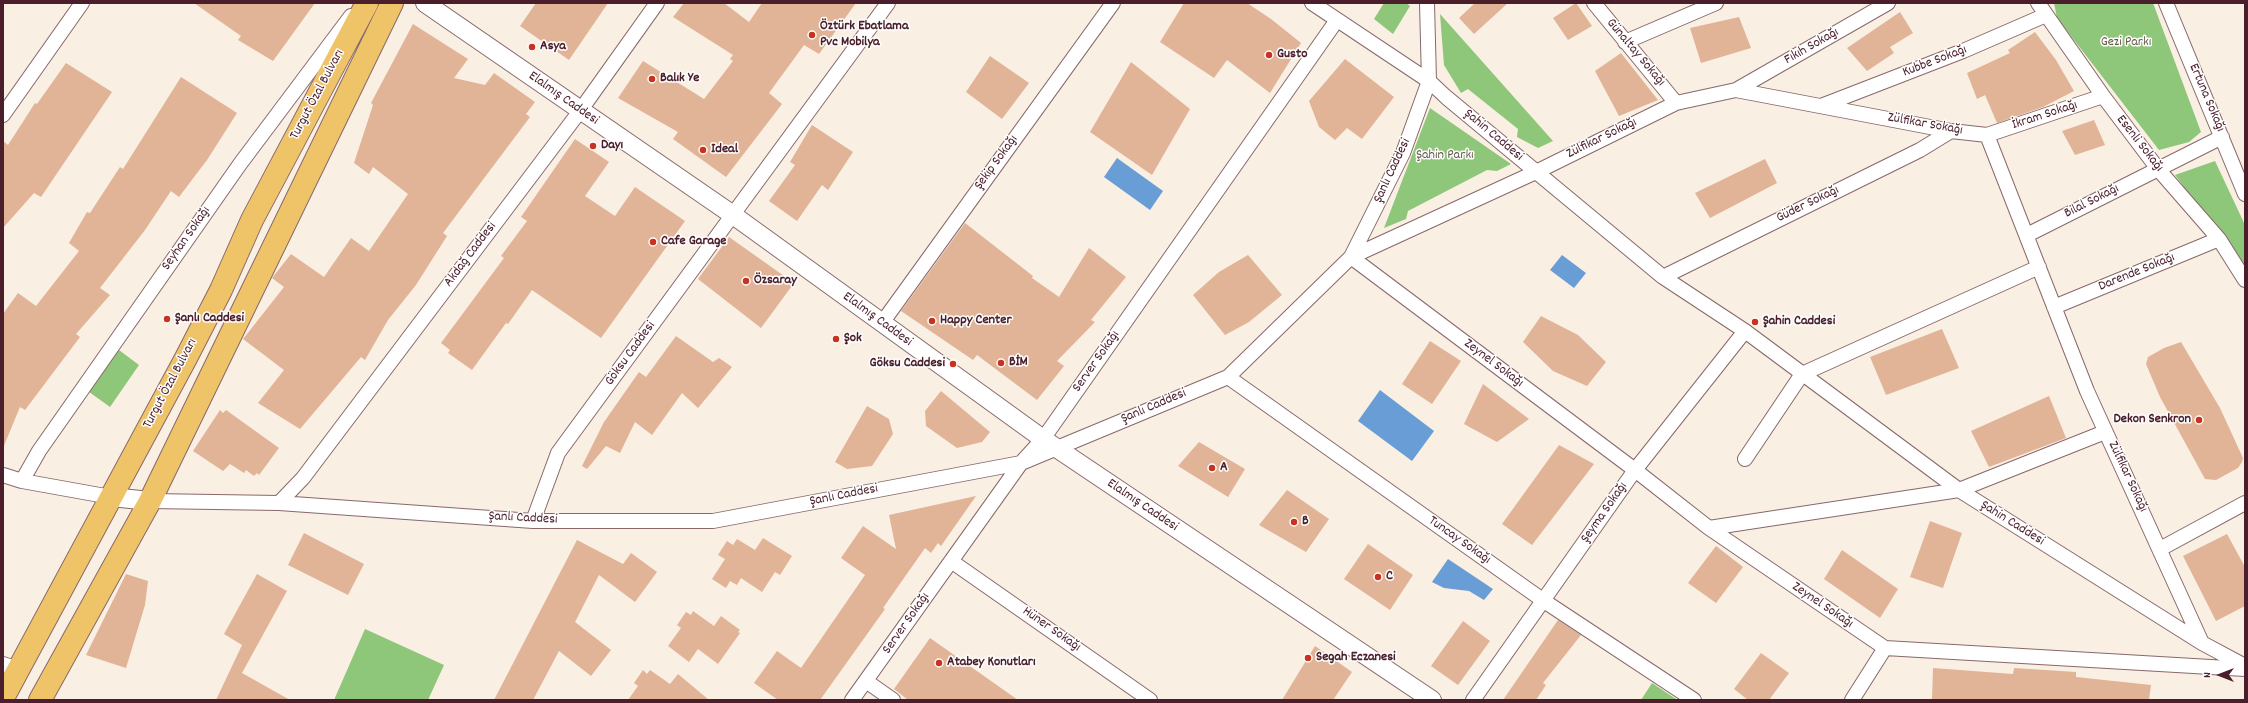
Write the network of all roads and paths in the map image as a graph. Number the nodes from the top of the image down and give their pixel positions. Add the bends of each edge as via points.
1 (82, 3) edge
2 (361, 3) edge
3 (367, 3) edge
4 (392, 3) edge
5 (425, 3) edge
6 (657, 3) edge
7 (888, 3) edge
8 (1113, 3) edge
9 (1312, 3) edge
10 (1427, 3) edge
11 (1594, 3) edge
12 (1716, 3) edge
13 (1888, 3) edge
14 (2038, 3) edge
15 (2166, 3) edge
16 (2046, 15) junction
17 (1336, 20) junction
18 (1625, 42) junction
19 (1429, 81) junction
20 (1736, 90) junction
21 (2103, 96) junction
22 (1676, 103) junction
23 (1822, 106) junction
24 (580, 111) junction
25 (3, 115) edge
26 (1951, 131) junction
27 (1987, 135) junction
28 (2222, 137) junction
29 (2158, 169) junction
30 (1536, 172) junction
31 (2245, 194) edge
32 (733, 215) junction
33 (2027, 235) junction
34 (2219, 239) junction
35 (1351, 258) junction
36 (2039, 267) junction
37 (1664, 277) junction
38 (2245, 280) edge
39 (2054, 307) junction
40 (882, 323) junction
41 (1745, 331) junction
42 (1802, 374) junction
43 (1228, 377) junction
44 (2105, 432) junction
45 (1050, 444) junction
46 (1745, 459) dead end
47 (1022, 463) junction
48 (1635, 470) junction
49 (3, 475) edge
50 (22, 481) junction
51 (1959, 490) junction
52 (111, 497) junction
53 (150, 501) junction
54 (279, 503) junction
55 (2245, 503) edge
56 (533, 521) junction
57 (1709, 528) junction
58 (2160, 549) junction
59 (951, 560) junction
60 (1544, 601) junction
61 (2202, 643) junction
62 (1885, 648) junction
63 (2245, 666) edge
64 (10, 667) edge
65 (2245, 669) edge
66 (866, 681) junction
67 (3, 698) edge
68 (40, 700) edge
69 (852, 700) edge
70 (893, 700) edge
71 (1150, 700) edge
72 (1432, 700) edge
73 (1473, 700) edge
74 (1694, 700) edge
75 (1852, 700) edge

1 - 25 street
2 - 50 street, Seyhan Sokağı via 240,164 39,450
3 - 52 main road, Turgut Özal Bulvarı via 252,220 221,290
4 - 53 main road, Turgut Özal Bulvarı
5 - 24 street, Elalmış Caddesi
6 - 24 street, Akdağ Caddesi
7 - 32 street, Göksu Caddesi
8 - 40 street, Şekip Sokağı
9 - 17 street, Şahin Caddesi
10 - 19 street, Şanlı Caddesi
11 - 18 street, Günaltay Sokağı
12 - 18 street
13 - 20 street, Fıkıh Sokağı
14 - 16 street, Esenli Sokağı
15 - 28 street, Ertuna Sokağı
16 - 21 street, Esenli Sokağı
16 - 23 street, Kubbe Sokağı via 1963,51
17 - 19 street, Şahin Caddesi
17 - 45 street, Server Sokağı
18 - 22 street, Günaltay Sokağı
19 - 30 street, Şahin Caddesi
19 - 35 street, Şanlı Caddesi via 1403,153
20 - 22 street, Zülfikar Sokağı
20 - 23 street, Zülfikar Sokağı
21 - 27 street, İkram Sokağı
21 - 29 street, Esenli Sokağı
22 - 30 street, Zülfikar Sokağı
23 - 26 street, Zülfikar Sokağı
24 - 32 street, Elalmış Caddesi
24 - 54 street, Akdağ Caddesi via 303,478
26 - 27 street, Zülfikar Sokağı
26 - 37 street, Güder Sokağı via 1913,154
27 - 33 street, Zülfikar Sokağı
28 - 29 street, Bilal Sokağı
28 - 31 street, Ertuna Sokağı
29 - 33 street, Bilal Sokağı
29 - 34 street, Esenli Sokağı
30 - 35 street, Zülfikar Sokağı
30 - 37 street, Şahin Caddesi
32 - 40 street, Elalmış Caddesi
32 - 56 street, Göksu Caddesi via 558,453
33 - 36 street, Zülfikar Sokağı
34 - 38 street, Esenli Sokağı
34 - 39 street, Darende Sokağı
35 - 43 street, Şanlı Caddesi
35 - 48 street, Zeynel Sokağı
36 - 39 street, Zülfikar Sokağı
36 - 42 street
37 - 41 street, Şahin Caddesi
39 - 44 street, Zülfikar Sokağı
40 - 45 street, Elalmış Caddesi
41 - 42 street, Şahin Caddesi
41 - 48 street, Şeyma Sokağı
42 - 46 street
42 - 51 street, Şahin Caddesi
43 - 45 street, Şanlı Caddesi
43 - 60 street, Tuncay Sokağı
44 - 51 street
44 - 58 street, Zülfikar Sokağı
45 - 47 street, Şanlı Caddesi
45 - 72 street, Elalmış Caddesi
47 - 56 street, Şanlı Caddesi via 713,521
47 - 59 street, Server Sokağı
48 - 57 street, Zeynel Sokağı
48 - 60 street, Şeyma Sokağı
49 - 50 street, Şanlı Caddesi
50 - 52 street, Şanlı Caddesi
51 - 57 street
51 - 61 street, Şahin Caddesi
52 - 53 street, Şanlı Caddesi
52 - 64 main road, Turgut Özal Bulvarı
53 - 54 street, Şanlı Caddesi
53 - 68 main road, Turgut Özal Bulvarı
54 - 56 street, Şanlı Caddesi
55 - 58 street
57 - 62 street, Zeynel Sokağı
58 - 61 street, Zülfikar Sokağı
59 - 66 street, Server Sokağı
59 - 71 street, Hüner Sokağı
60 - 73 street, Şeyma Sokağı
60 - 74 street, Tuncay Sokağı
61 - 63 street, Şahin Caddesi
62 - 65 street
62 - 75 street
64 - 67 main road, Turgut Özal Bulvarı
66 - 69 street, Server Sokağı
66 - 70 street

